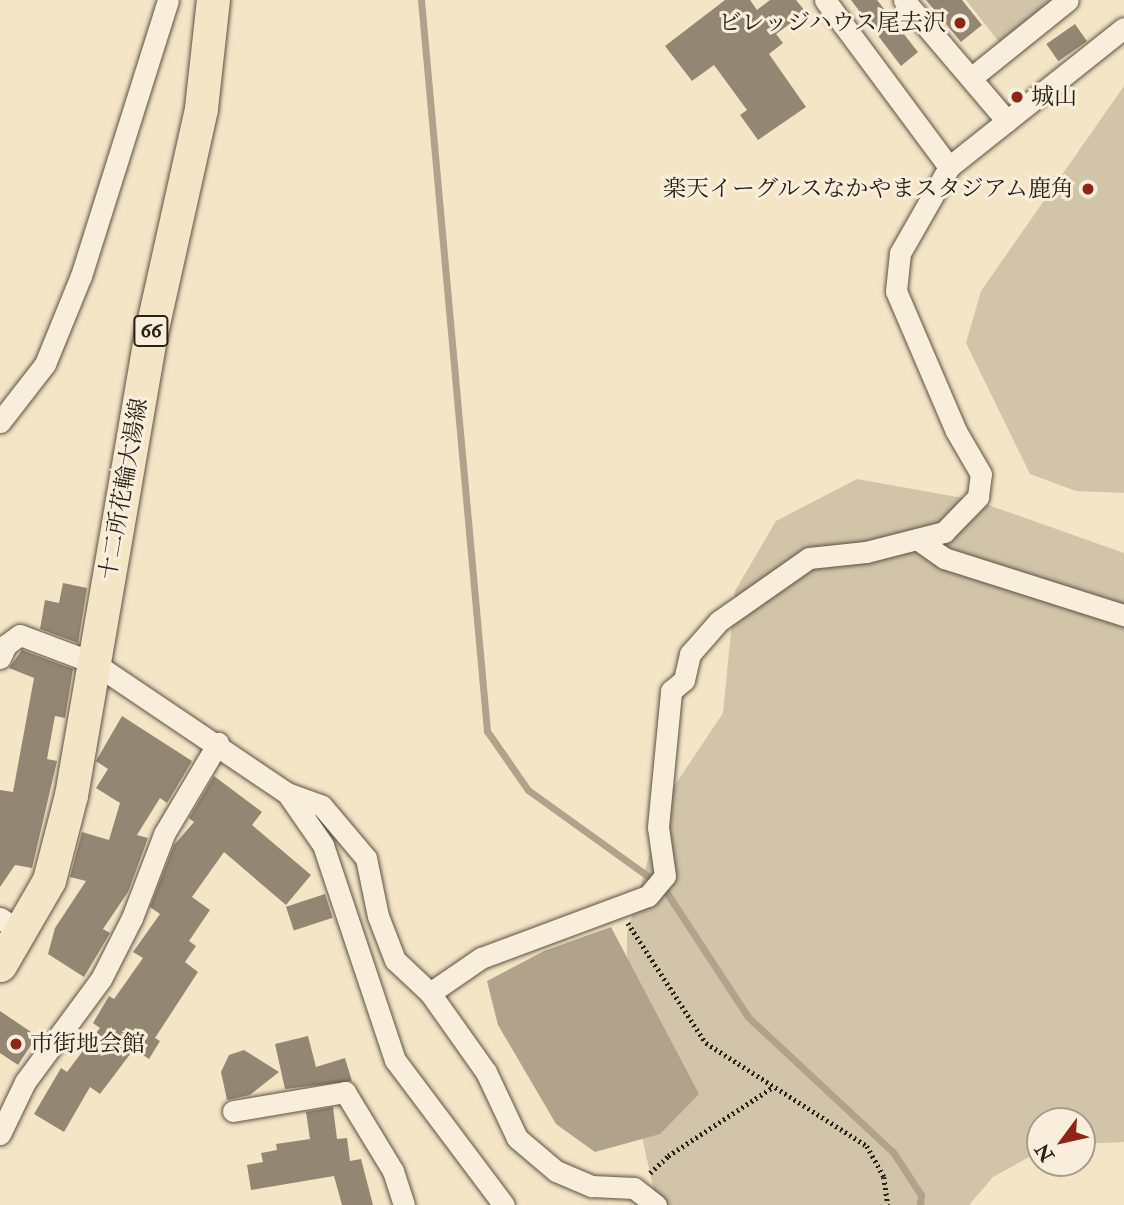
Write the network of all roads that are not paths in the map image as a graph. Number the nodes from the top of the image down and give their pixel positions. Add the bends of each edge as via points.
1 (168, 0) edge
2 (213, 0) edge
3 (825, 0) edge
4 (904, 0) edge
5 (1068, 0) edge
6 (1124, 28) edge
7 (971, 78) junction
8 (1007, 121) junction
9 (949, 167) junction
10 (0, 422) edge
11 (917, 539) junction
12 (1124, 615) edge
13 (0, 659) edge
14 (94, 663) junction
15 (218, 743) junction
16 (287, 793) junction
17 (10, 925) edge
18 (0, 965) edge
19 (430, 993) junction
20 (9, 1092) edge
21 (233, 1111) dead end
22 (0, 1134) edge
23 (404, 1205) edge
24 (504, 1205) edge
25 (656, 1205) edge

1 - 10 street via 82,276 46,364
2 - 14 main road, 十二所花輪大湯線 / 66 via 201,108 152,328
3 - 9 street
4 - 7 street
5 - 7 street
6 - 8 street
7 - 8 street
8 - 9 street
9 - 11 street via 900,253 896,290 956,431 981,474 978,497 961,515 944,532
11 - 12 street via 944,558
11 - 19 street via 866,552 809,558 741,602 691,654 684,680 671,691 657,827 665,876 648,896 481,958
13 - 14 street via 6,645 20,635
14 - 15 street
14 - 17 main road, 十二所花輪大湯線 / 66 via 71,795 49,880
15 - 16 street
15 - 20 street via 164,834 132,918 101,979
16 - 19 street via 322,806 366,858 378,916 395,960
16 - 24 street via 323,845 395,1060
17 - 18 main road, 十二所花輪大湯線 / 66
19 - 25 street via 486,1072 517,1138 556,1171 592,1186 634,1188
20 - 22 street
21 - 23 street via 345,1093 393,1171

